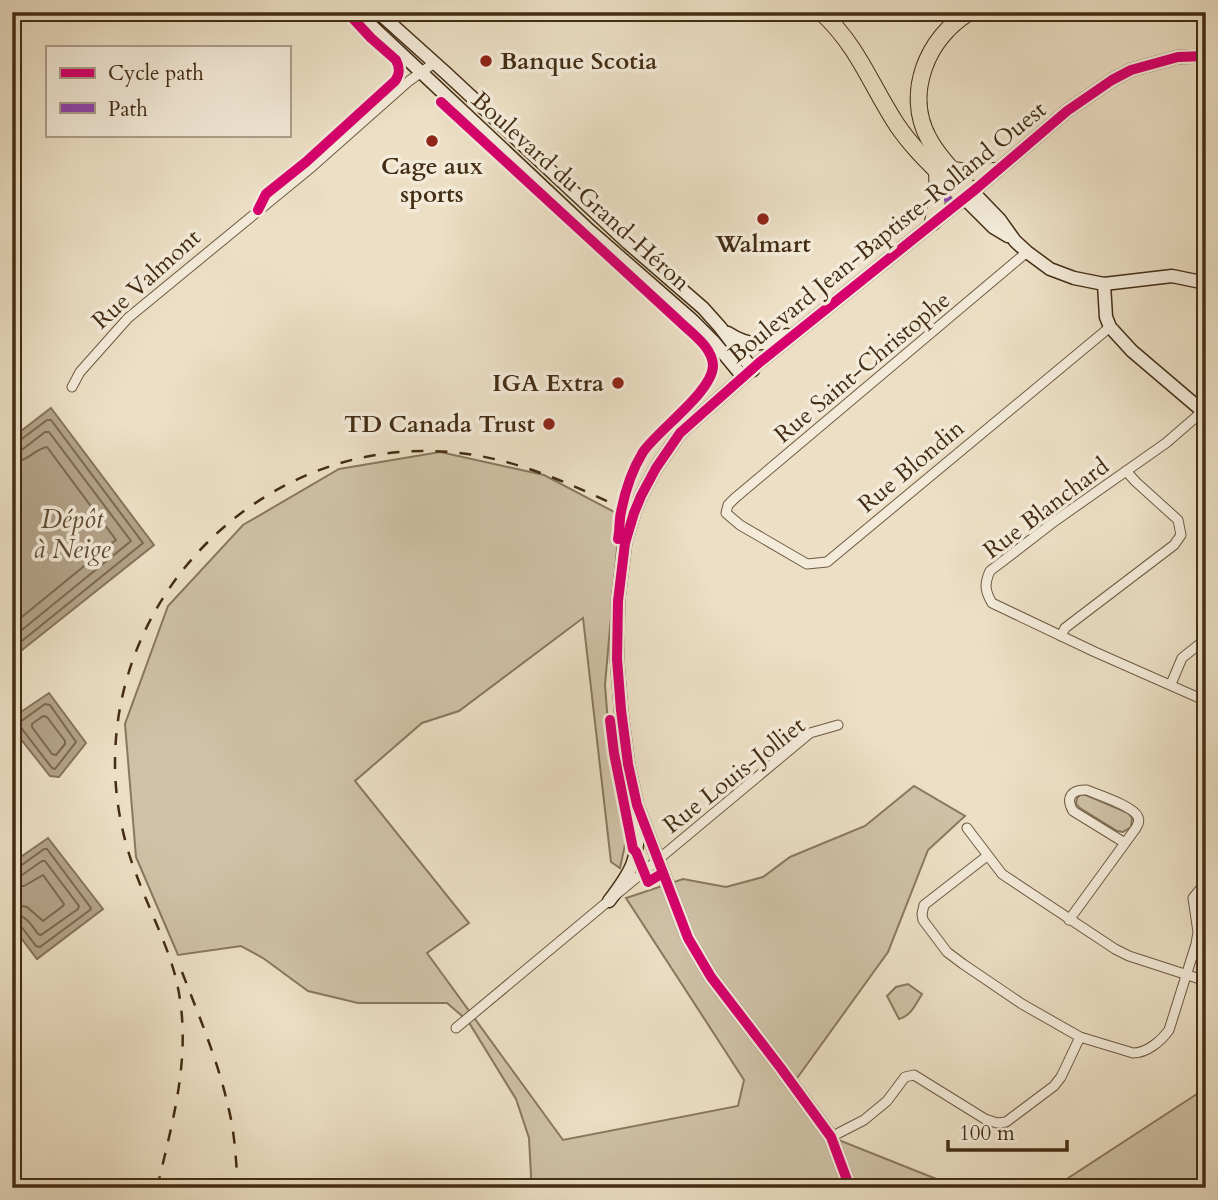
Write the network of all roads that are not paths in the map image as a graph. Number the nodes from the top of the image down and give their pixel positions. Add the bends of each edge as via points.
1 (356, 12) edge
2 (378, 12) edge
3 (821, 12) edge
4 (970, 12) edge
5 (1206, 56) edge
6 (434, 63) junction
7 (420, 73) junction
8 (945, 171) junction
9 (995, 171) junction
10 (968, 195) junction
11 (933, 222) junction
12 (1027, 252) junction
13 (1206, 283) edge
14 (1104, 284) junction
15 (720, 327) junction
16 (1110, 327) junction
17 (800, 331) junction
18 (748, 373) junction
19 (72, 387) dead end
20 (1204, 413) edge
21 (1126, 471) junction
22 (726, 513) joint
23 (1061, 636) junction
24 (1206, 639) edge
25 (1171, 684) junction
26 (1206, 701) edge
27 (838, 725) dead end
28 (637, 806) junction
29 (967, 828) dead end
30 (1125, 843) junction
31 (987, 856) junction
32 (658, 861) junction
33 (1206, 885) edge
34 (609, 901) junction
35 (1069, 920) junction
36 (1187, 975) junction
37 (1206, 981) edge
38 (456, 1028) dead end
39 (1080, 1037) junction
40 (831, 1138) junction
41 (850, 1188) edge

1 - 7 street, Boulevard du Grand-Héron
2 - 6 street, Boulevard du Grand-Héron
3 - 8 highway via 852,47 899,128
4 - 8 highway via 938,40 919,87 923,128
5 - 9 street, Boulevard Jean-Baptiste-Rolland Ouest via 1178,57 1121,75
6 - 7 street, Rue Valmont
6 - 15 street, Boulevard du Grand-Héron
7 - 18 street, Boulevard du Grand-Héron
7 - 19 street, Rue Valmont via 128,318
8 - 9 highway
8 - 10 highway
8 - 11 highway
9 - 10 street, Boulevard Jean-Baptiste-Rolland Ouest
10 - 11 street, Boulevard Jean-Baptiste-Rolland Ouest
10 - 12 street via 1000,220
11 - 17 street, Boulevard Jean-Baptiste-Rolland Ouest
12 - 14 street via 1050,269
12 - 22 street, Rue Saint-Christophe via 735,498
13 - 14 street via 1172,276
14 - 16 street
15 - 17 street via 744,341 762,344
15 - 18 street, Boulevard du Grand-Héron
16 - 20 street
16 - 22 street, Rue Blondin via 827,562 807,564
17 - 18 street, Boulevard Jean-Baptiste-Rolland Ouest
18 - 28 street, Boulevard Jean-Baptiste-Rolland Ouest via 680,433 641,496 625,543 617,659
20 - 21 street, Rue Blanchard
21 - 23 street via 1178,520 1181,535 1065,628
21 - 23 street, Rue Blanchard via 1001,563 985,581 992,603
23 - 25 street, Rue Blanchard
24 - 25 street via 1182,657
25 - 26 street, Rue Blanchard
27 - 32 street, Rue Louis-Jolliet via 810,733
28 - 32 street, Boulevard Jean-Baptiste-Rolland Ouest
28 - 34 street via 638,841 630,873
29 - 31 street
30 - 30 street via 1139,822 1132,809 1087,790 1073,792 1073,811
30 - 35 street
31 - 35 street via 1002,874
31 - 39 street via 924,905 923,920 947,952
32 - 34 street, Rue Louis-Jolliet
32 - 40 street, Boulevard Jean-Baptiste-Rolland Ouest via 688,938 711,977
33 - 36 street via 1194,898 1198,932
34 - 38 street, Rue Louis-Jolliet
35 - 36 street via 1129,956
36 - 37 street
36 - 39 street via 1169,1030 1147,1049 1133,1053
39 - 40 street via 1054,1086 1006,1122 985,1119 914,1075 905,1077 887,1101 864,1120
40 - 41 street, Boulevard Jean-Baptiste-Rolland Ouest

